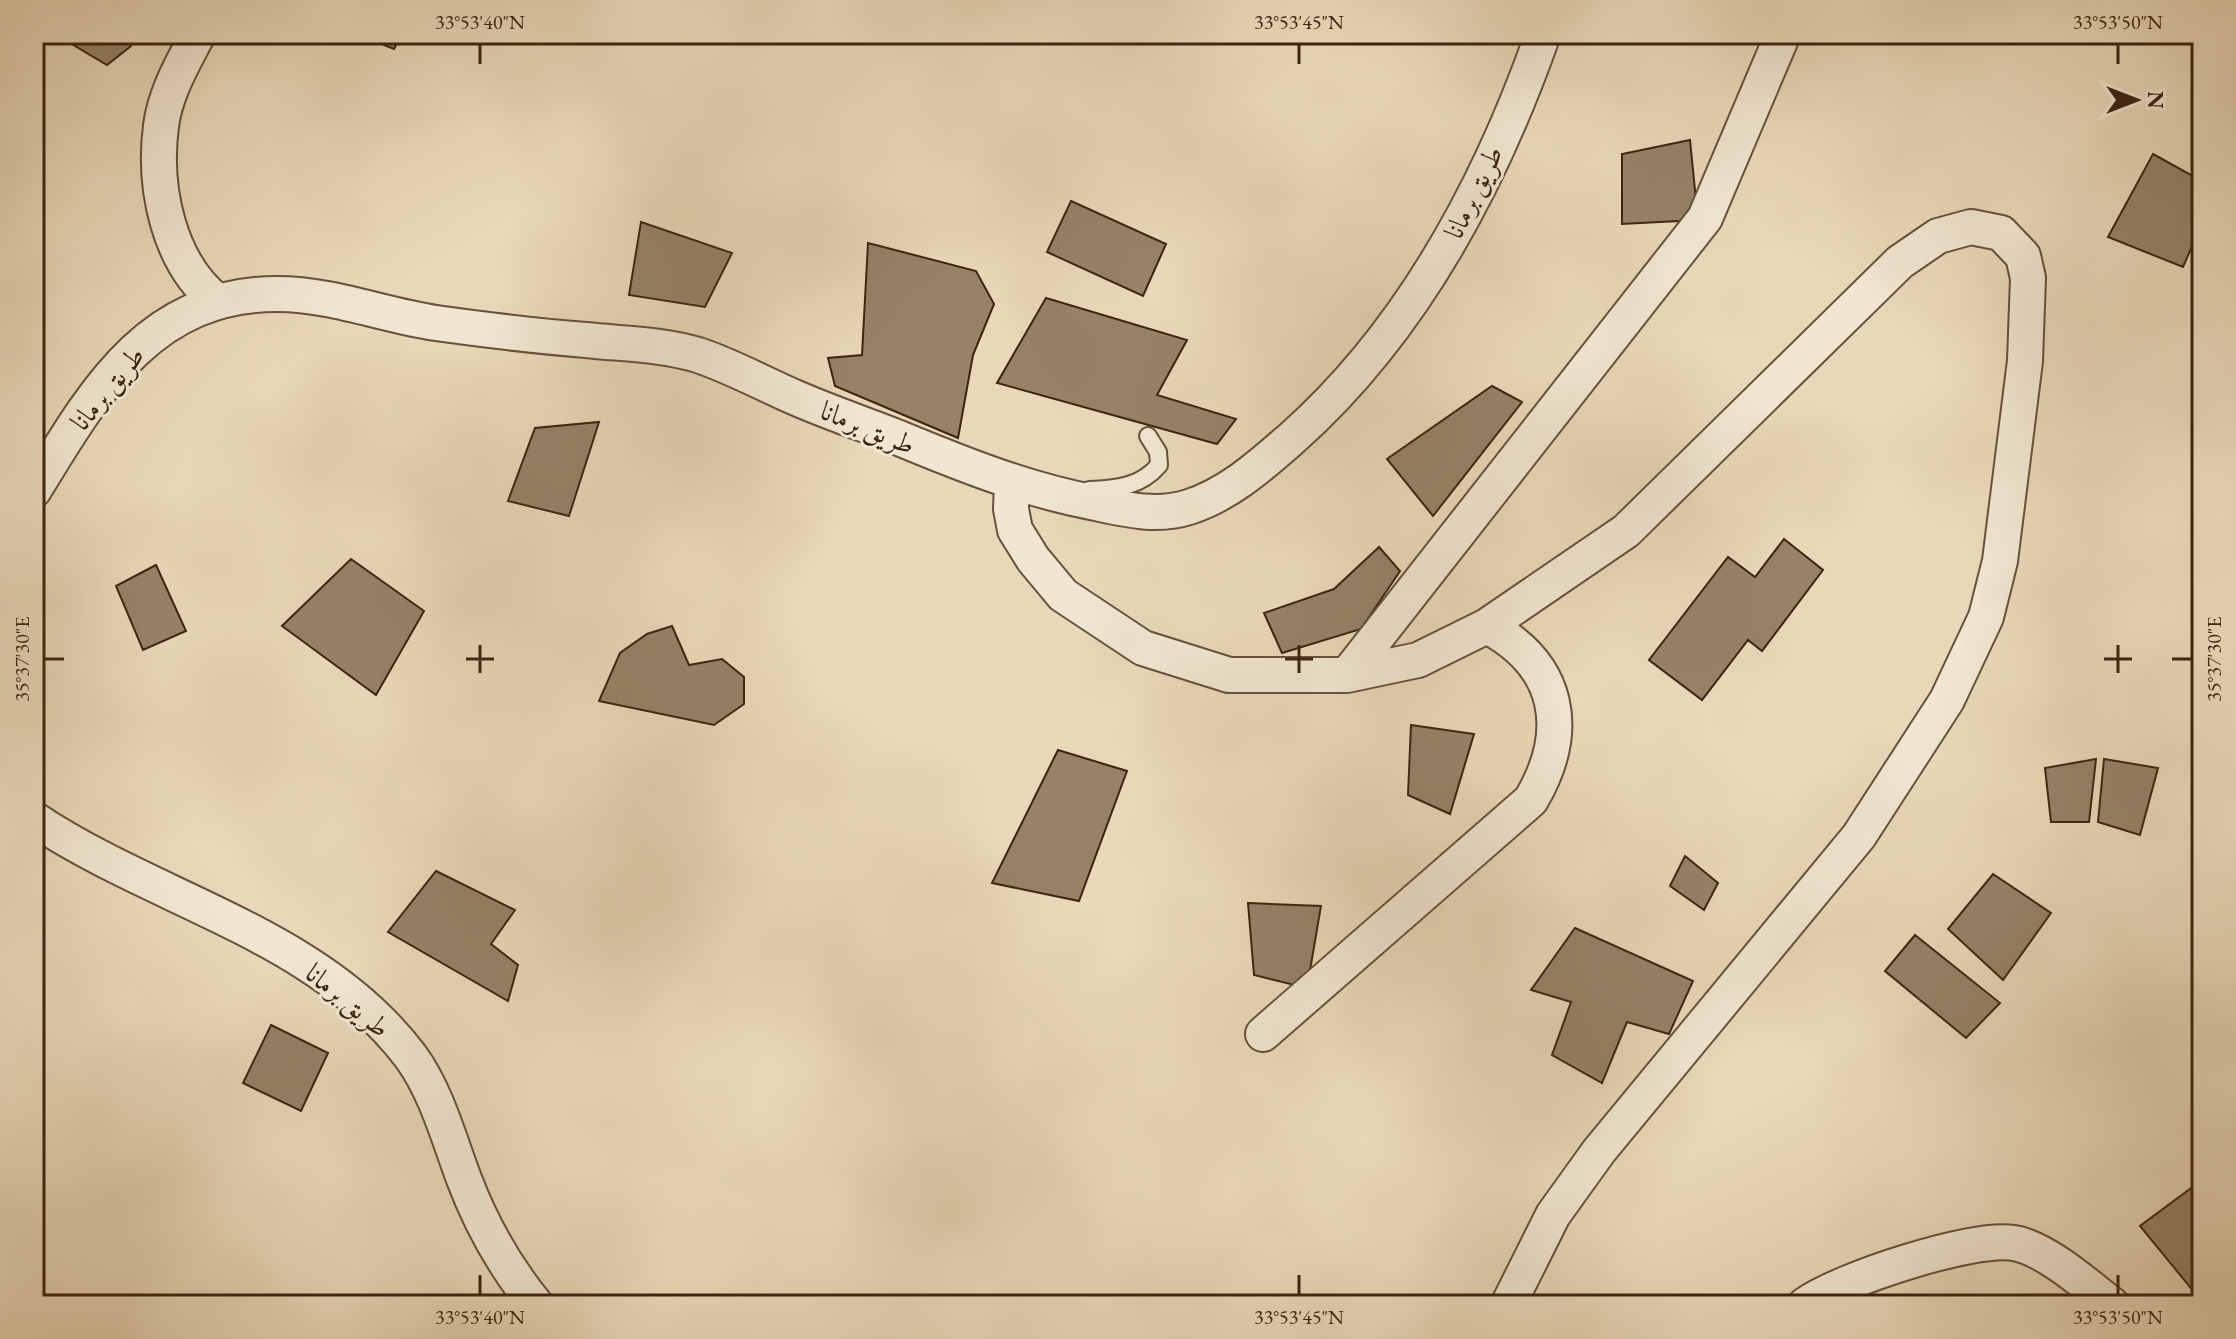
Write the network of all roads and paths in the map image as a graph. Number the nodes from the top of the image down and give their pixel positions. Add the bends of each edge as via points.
1 (198, 34) edge
2 (1543, 34) edge
3 (1783, 34) edge
4 (218, 302) junction
5 (1148, 436) dead end
6 (1012, 481) junction
7 (34, 490) edge
8 (1487, 626) junction
9 (1347, 675) junction
10 (34, 819) edge
11 (1263, 1034) dead end
12 (536, 1305) edge
13 (1508, 1305) edge
14 (1805, 1305) edge
15 (2112, 1305) edge

1 - 4 street via 171,86 161,124 160,167 164,205 179,254 199,287
2 - 6 street, طريق برمانا via 1482,176 1405,315 1331,403 1260,466 1225,491 1187,508 1157,513 1072,499
3 - 9 street via 1705,218
4 - 6 street, طريق برمانا via 302,296 429,322 648,344 698,355 958,465
4 - 7 street, طريق برمانا via 189,310 156,330 114,369
5 - 6 lane via 1159,465 1150,476 1128,486 1079,490
6 - 9 street via 1015,530 1033,559 1063,595 1143,648 1229,675
8 - 9 street via 1418,660
8 - 11 street via 1512,639 1547,683 1554,738 1545,775 1531,800
8 - 13 street via 1626,531 1900,262 1938,236 1971,227 2001,233 2023,256 2028,278 2025,361 2000,561 1986,617 1947,700 1823,884 1599,1151 1553,1215
10 - 12 street, طريق برمانا via 116,868 233,922 326,975 383,1022 413,1060 494,1244
14 - 15 street via 1902,1264 2014,1243 2037,1251

